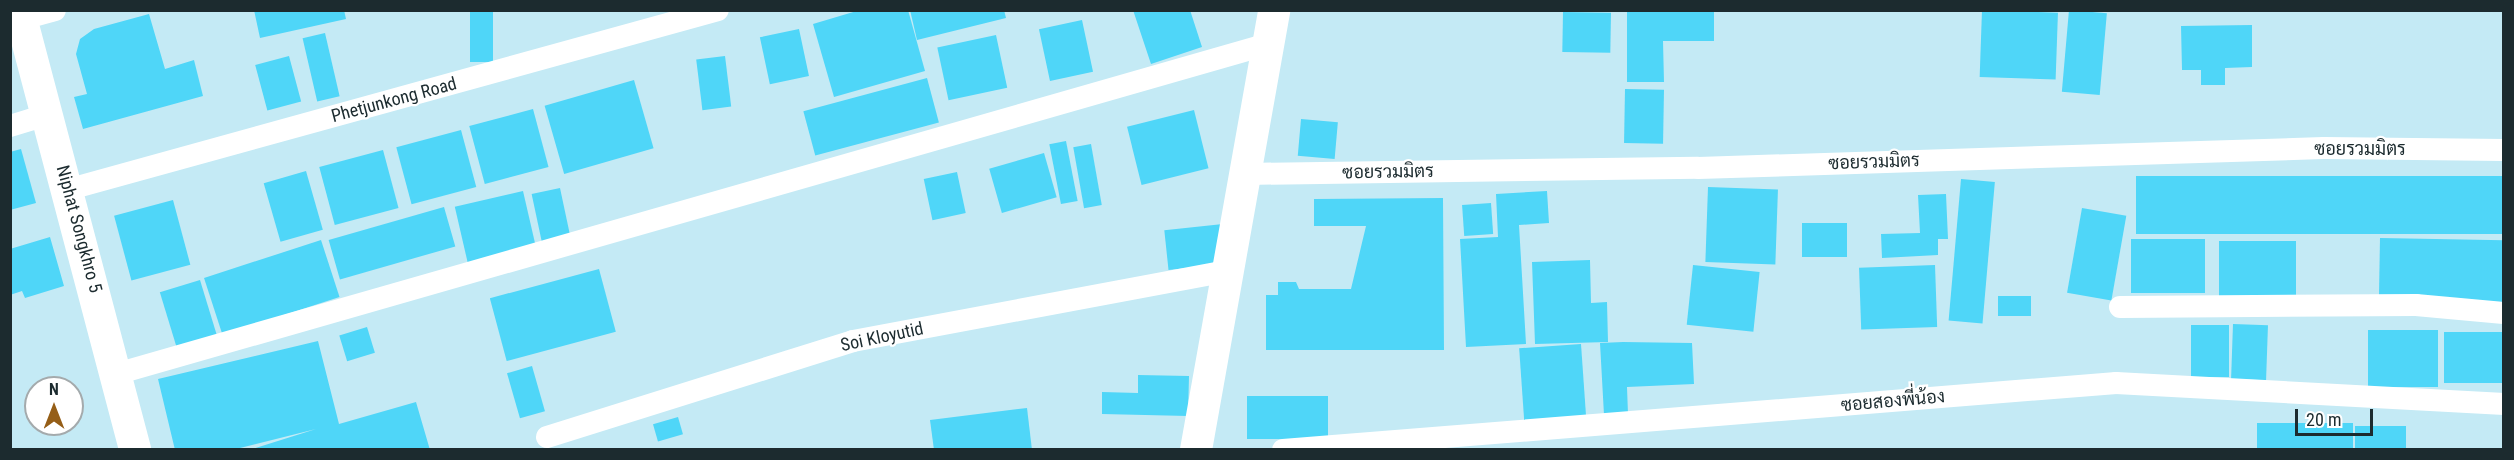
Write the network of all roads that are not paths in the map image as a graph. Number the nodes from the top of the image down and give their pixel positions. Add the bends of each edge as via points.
1 (55, 10) edge
2 (718, 10) edge
3 (1274, 10) edge
4 (20, 15) edge
5 (1268, 44) junction
6 (46, 115) junction
7 (10, 126) edge
8 (2504, 150) edge
9 (1245, 174) junction
10 (70, 189) junction
11 (1227, 271) junction
12 (2120, 307) dead end
13 (2504, 313) edge
14 (116, 374) junction
15 (2504, 404) edge
16 (547, 437) dead end
17 (135, 450) edge
18 (1196, 450) edge
19 (1283, 450) edge

1 - 4 street
2 - 10 street, Phetjunkong Road
3 - 5 street
4 - 6 street, Niphat Songkhro 5
5 - 9 street
5 - 14 street
6 - 7 street
6 - 10 street, Niphat Songkhro 5
8 - 9 street, ซอยรวมมิตร via 2324,148 1698,168
9 - 11 street
10 - 14 street, Niphat Songkhro 5
11 - 16 street, Soi Kloyutid via 853,341
11 - 18 street
12 - 13 street via 2416,305
14 - 17 street, Niphat Songkhro 5
15 - 19 street, ซอยสองพี่น้อง via 2116,384

